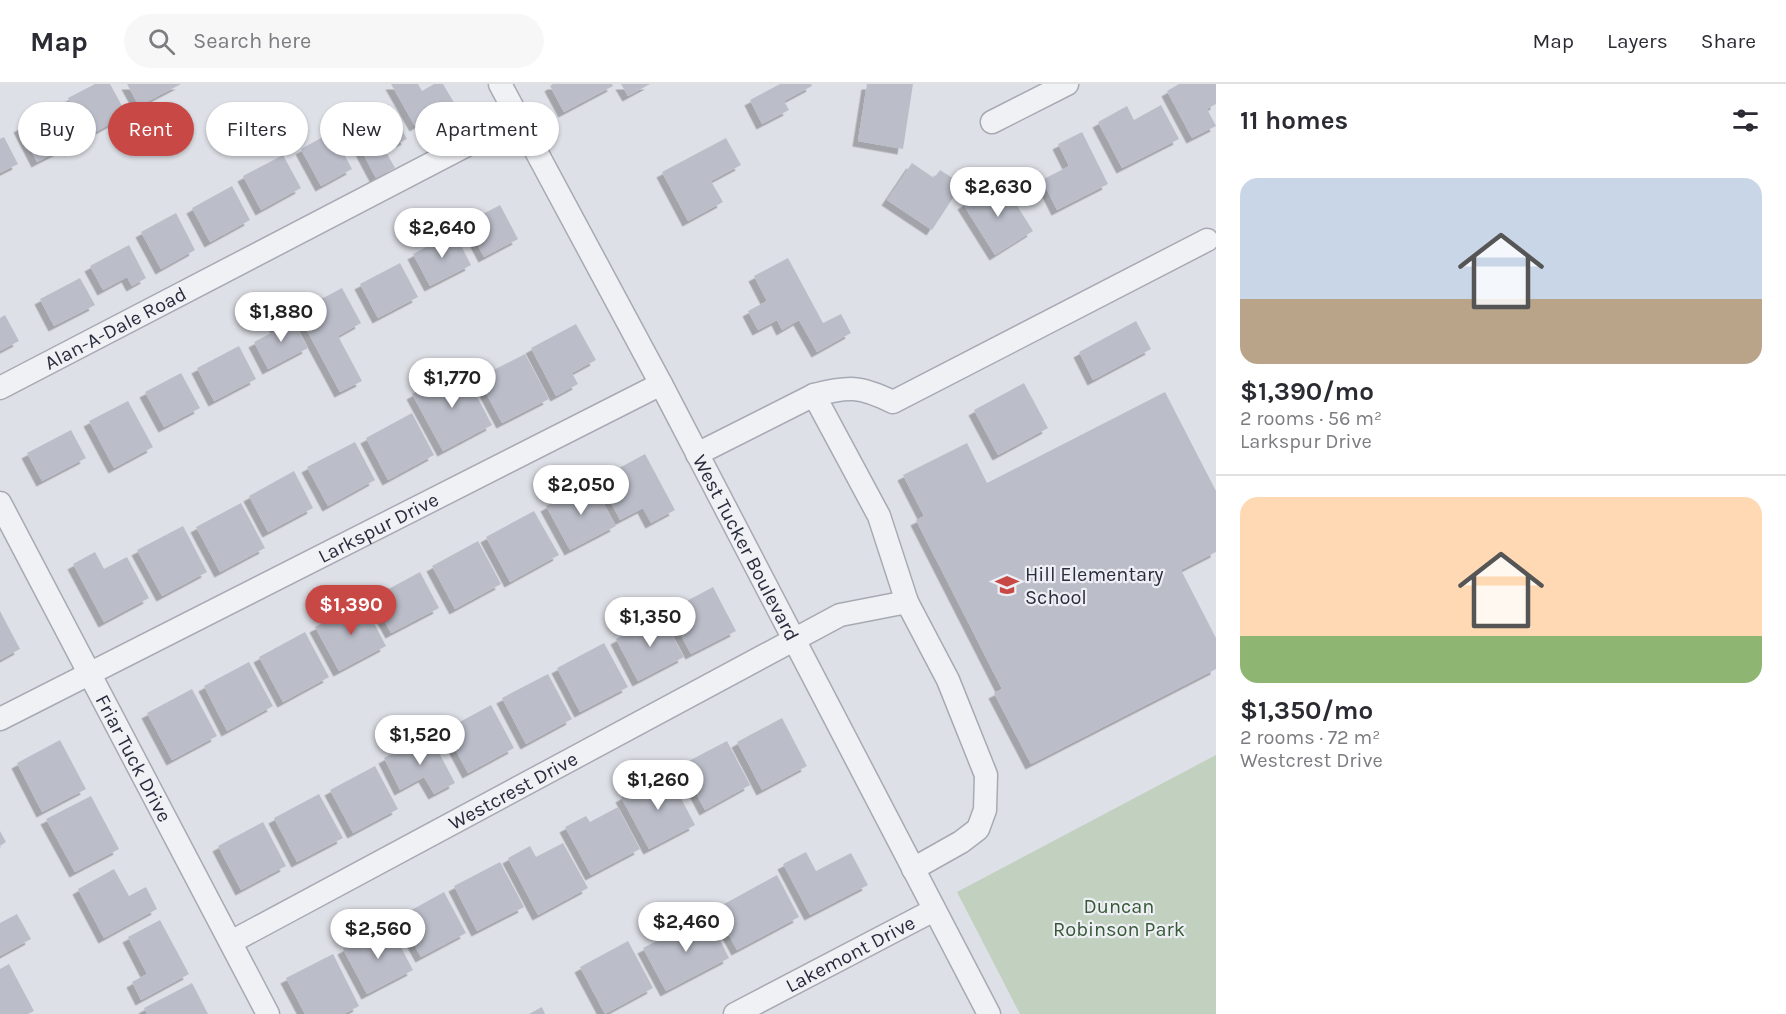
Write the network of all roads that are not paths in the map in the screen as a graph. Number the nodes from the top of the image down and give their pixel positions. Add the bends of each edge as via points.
1 (500, 84) edge
2 (1067, 84) edge
3 (510, 102) edge
4 (992, 122) dead end
5 (446, 156) edge
6 (539, 156) edge
7 (1207, 240) dead end
8 (661, 384) junction
9 (0, 388) edge
10 (814, 395) junction
11 (697, 454) junction
12 (0, 503) edge
13 (908, 602) junction
14 (794, 640) junction
15 (90, 674) junction
16 (0, 719) edge
17 (913, 869) junction
18 (934, 910) junction
19 (231, 942) junction
20 (268, 1014) edge
21 (735, 1014) edge
22 (989, 1014) edge

1 - 3 street, West Tucker Boulevard
2 - 4 street
5 - 9 street, Alan-A-Dale Road
6 - 8 street, West Tucker Boulevard
7 - 10 street via 893,402 860,388 845,387
8 - 11 street, West Tucker Boulevard
8 - 15 street, Larkspur Drive
10 - 11 street
10 - 13 street via 879,516
11 - 14 street, West Tucker Boulevard
12 - 15 street, Friar Tuck Drive
13 - 14 street, Westcrest Drive via 840,615
13 - 17 street via 948,680 986,775 985,810 978,829
14 - 17 street, West Tucker Boulevard
14 - 19 street, Westcrest Drive
15 - 16 street, Larkspur Drive
15 - 19 street, Friar Tuck Drive
17 - 18 street, West Tucker Boulevard
18 - 21 street, Lakemont Drive
18 - 22 street, West Tucker Boulevard
19 - 20 street, Friar Tuck Drive

